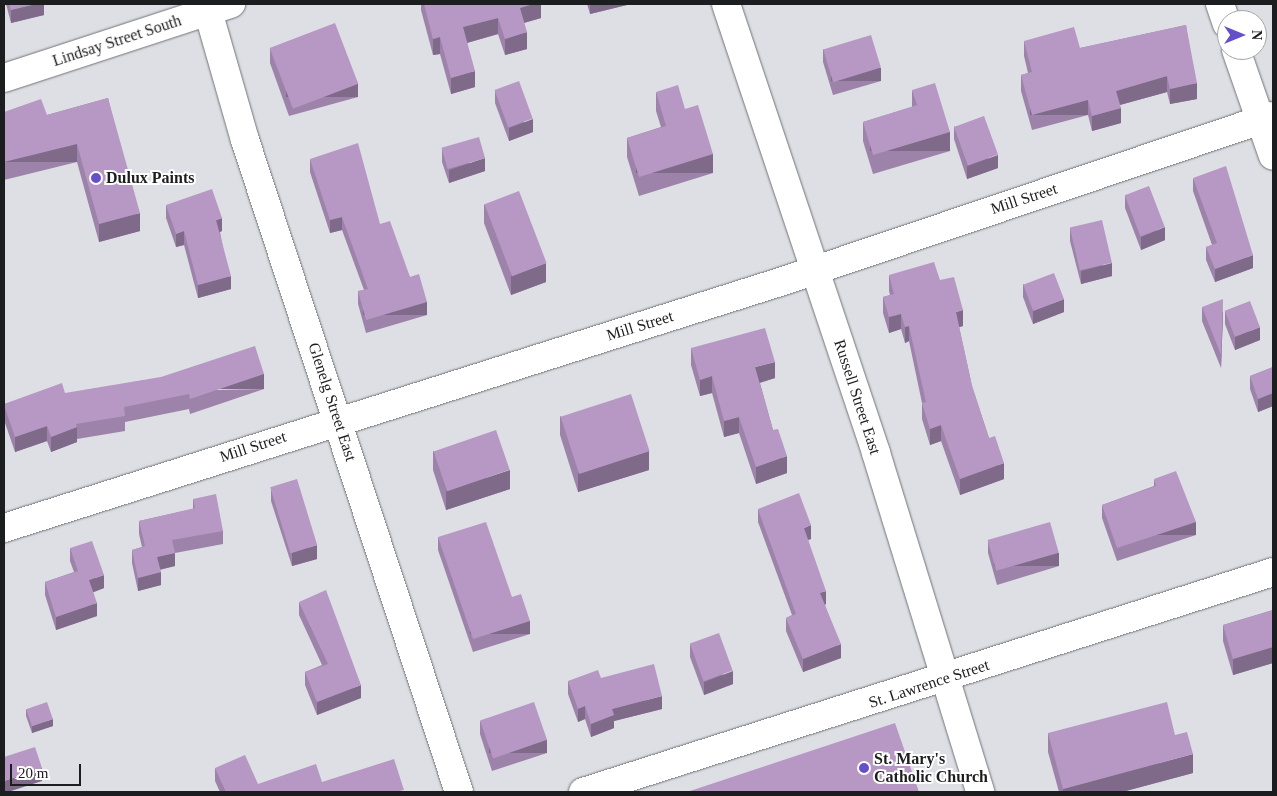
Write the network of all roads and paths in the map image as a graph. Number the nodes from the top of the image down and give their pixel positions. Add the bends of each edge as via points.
1 (726, 4) edge
2 (215, 6) edge
3 (1241, 60) edge
4 (4, 78) edge
5 (1267, 118) edge
6 (1273, 156) edge
7 (814, 268) junction
8 (338, 420) junction
9 (4, 528) edge
10 (1273, 572) edge
11 (945, 680) junction
12 (459, 792) edge
13 (583, 792) edge
14 (980, 792) edge

1 - 7 street, Russell Street East
2 - 4 street, Lindsay Street South
2 - 8 street, Glenelg Street East via 245,140
3 - 5 street
5 - 6 street
5 - 7 street, Mill Street
7 - 8 street, Mill Street
7 - 11 street, Russell Street East
8 - 9 street, Mill Street
8 - 12 street, Glenelg Street East
10 - 11 street, St. Lawrence Street
11 - 13 street, St. Lawrence Street
11 - 14 street, Russell Street East

